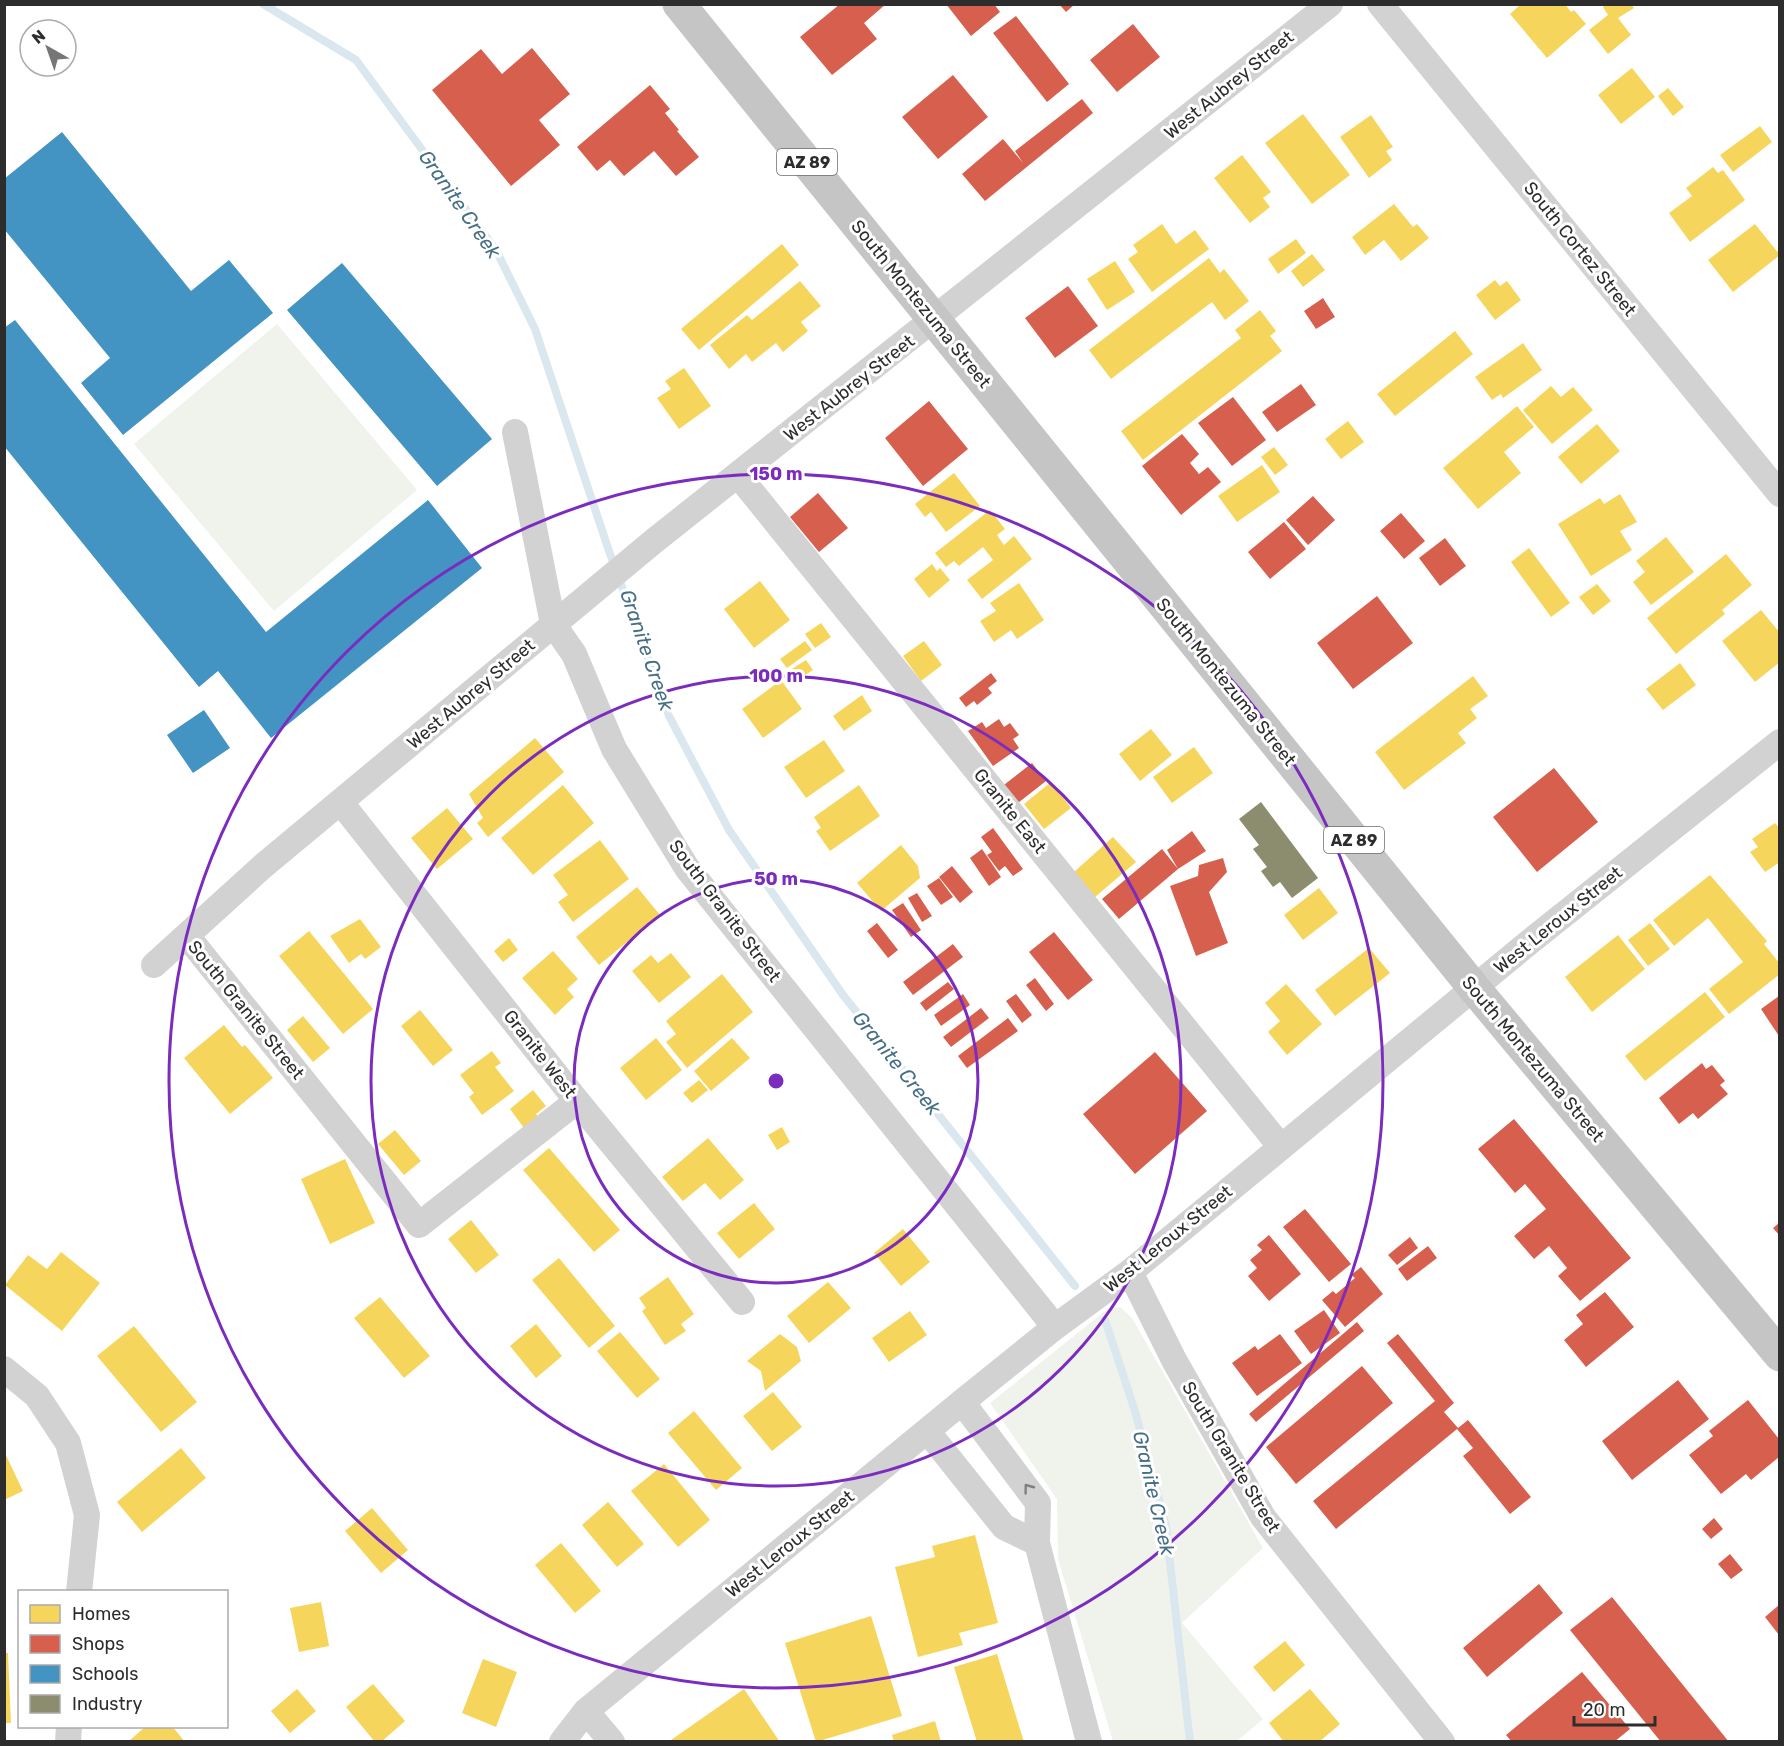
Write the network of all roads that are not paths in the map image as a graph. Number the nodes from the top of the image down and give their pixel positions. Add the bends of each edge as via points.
1 (679, 4) edge
2 (1330, 4) edge
3 (1380, 4) edge
4 (934, 320) junction
5 (515, 432) dead end
6 (738, 475) junction
7 (1779, 494) edge
8 (553, 624) junction
9 (1779, 742) edge
10 (342, 804) junction
11 (187, 936) junction
12 (154, 965) dead end
13 (1474, 988) junction
14 (577, 1101) junction
15 (1281, 1147) junction
16 (1130, 1272) junction
17 (742, 1302) dead end
18 (1055, 1327) junction
19 (1779, 1354) edge
20 (4, 1369) edge
21 (962, 1402) junction
22 (928, 1432) junction
23 (1038, 1543) junction
24 (79, 1590) edge
25 (586, 1711) junction
26 (562, 1742) edge
27 (612, 1742) edge
28 (1089, 1742) edge
29 (1442, 1742) edge

1 - 4 main road, South Montezuma Street / AZ 89
2 - 4 street, West Aubrey Street
3 - 7 street, South Cortez Street
4 - 6 street, West Aubrey Street
4 - 13 main road, South Montezuma Street / AZ 89
5 - 8 street, South Granite Street
6 - 8 street, West Aubrey Street
6 - 15 street, Granite East
8 - 10 street, West Aubrey Street
8 - 18 street, South Granite Street via 574,654 614,749 687,868
9 - 13 street, West Leroux Street
10 - 11 street, West Aubrey Street via 263,866
10 - 14 street, Granite West
11 - 12 street, West Aubrey Street
11 - 14 street, South Granite Street via 419,1225
13 - 15 street, West Leroux Street
13 - 19 main road, South Montezuma Street / AZ 89
14 - 17 street, Granite West
15 - 16 street, West Leroux Street
16 - 18 street, West Leroux Street
16 - 29 street, South Granite Street via 1174,1360 1263,1517
18 - 21 street, West Leroux Street
20 - 24 street via 37,1396 68,1443 87,1515
21 - 22 street, West Leroux Street
23 -> 21 street via 1038,1503
22 - 23 street via 1004,1527
22 - 25 street, West Leroux Street
23 - 28 street
25 - 26 street, West Leroux Street
25 - 27 street

